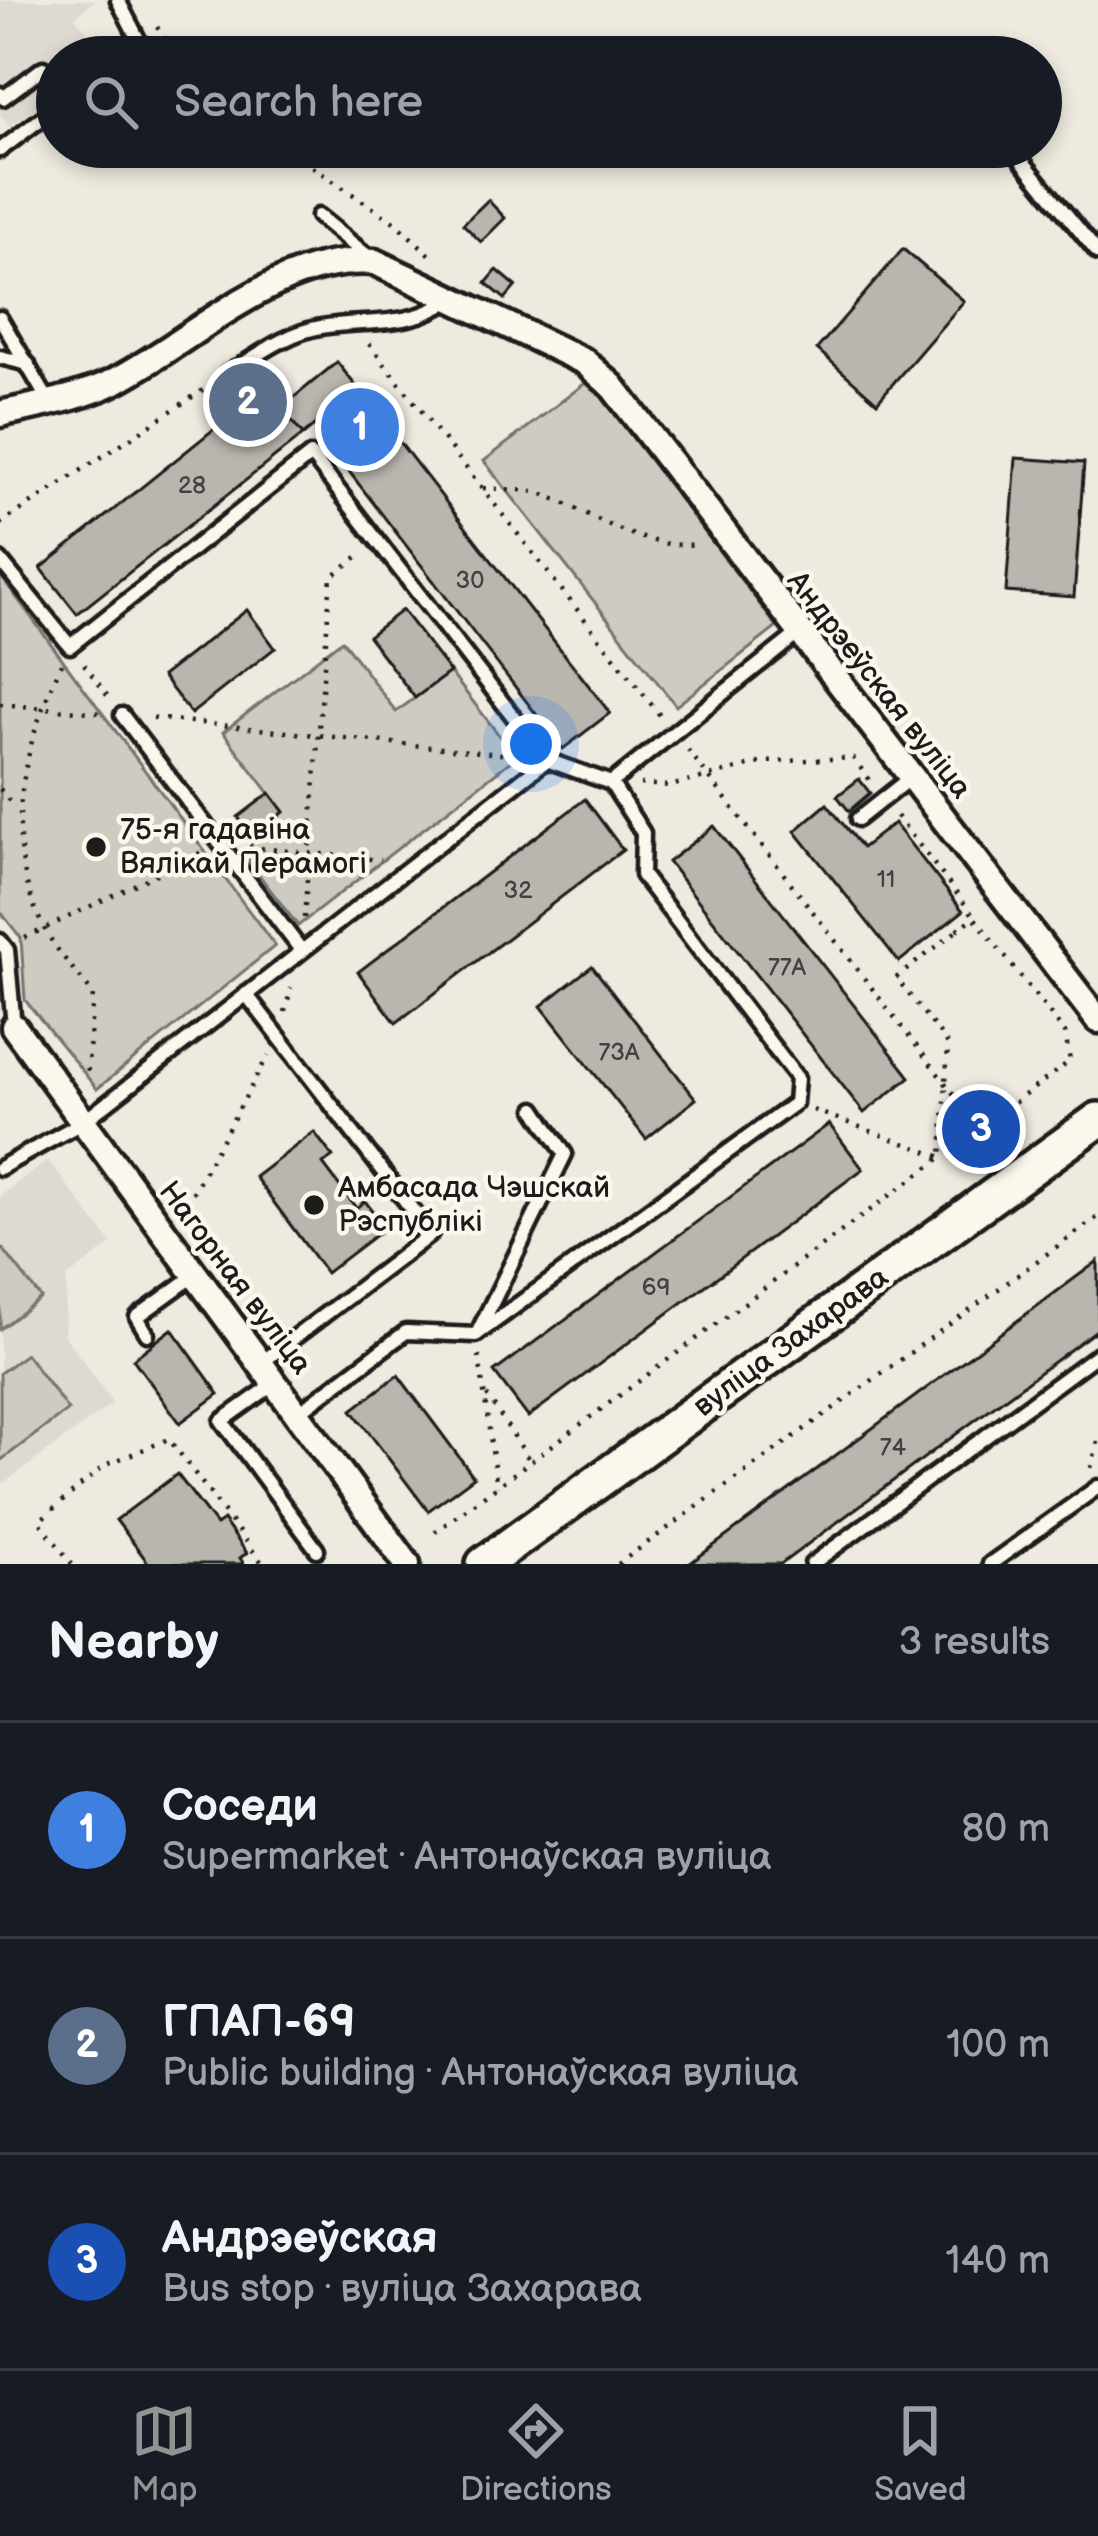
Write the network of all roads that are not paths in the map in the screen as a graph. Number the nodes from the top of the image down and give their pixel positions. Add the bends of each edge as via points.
1 (118, 0) edge
2 (136, 36) edge
3 (36, 73) edge
4 (0, 94) edge
5 (36, 123) edge
6 (0, 150) edge
7 (1028, 168) edge
8 (318, 216) dead end
9 (1098, 253) edge
10 (375, 262) junction
11 (452, 298) junction
12 (0, 318) edge
13 (0, 357) edge
14 (28, 364) junction
15 (227, 374) road end
16 (50, 402) junction
17 (0, 414) edge
18 (0, 560) edge
19 (800, 632) junction
20 (122, 716) road end
21 (547, 760) junction
22 (911, 777) junction
23 (611, 783) junction
24 (858, 819) dead end
25 (4, 946) edge
26 (301, 950) junction
27 (245, 994) junction
28 (1098, 1020) edge
29 (14, 1028) joint
30 (535, 1109) dead end
31 (1098, 1120) edge
32 (83, 1121) junction
33 (0, 1168) edge
34 (195, 1275) junction
35 (147, 1334) dead end
36 (476, 1335) junction
37 (1098, 1354) edge
38 (268, 1373) junction
39 (298, 1413) junction
40 (1098, 1486) edge
41 (317, 1550) dead end
42 (407, 1564) edge
43 (484, 1564) edge
44 (812, 1564) edge
45 (990, 1564) edge

1 - 2 lane
3 - 4 lane
5 - 6 lane
7 - 9 lane
8 - 10 lane
10 - 11 street, Андрэеўская вуліца
10 - 16 street via 340,260 272,284 112,382
11 - 15 lane via 405,321 290,336
11 - 19 street, Андрэеўская вуліца via 584,362 611,386
12 - 14 lane
13 - 14 lane
14 - 16 lane
16 - 17 street
18 - 21 lane via 70,646 311,455
19 - 22 street, Андрэеўская вуліца
19 - 23 lane
20 - 26 lane
21 - 23 lane
21 - 26 lane
22 - 24 lane
22 - 28 street, Андрэеўская вуліца
23 - 36 lane via 644,833 643,875 797,1078 795,1103
25 - 29 lane
26 - 27 lane
27 - 32 lane
27 - 38 lane via 431,1234
29 - 32 street, Нагорная вуліца
30 - 36 lane via 566,1154
31 - 43 main road, вуліца Захарава
32 - 33 lane
32 - 34 street, Нагорная вуліца
34 - 35 lane via 137,1317
34 - 38 street, Нагорная вуліца
36 - 39 lane via 406,1333
37 - 44 lane
38 - 39 street, Нагорная вуліца
38 - 41 lane via 222,1421
39 - 42 street, Нагорная вуліца
40 - 45 lane

